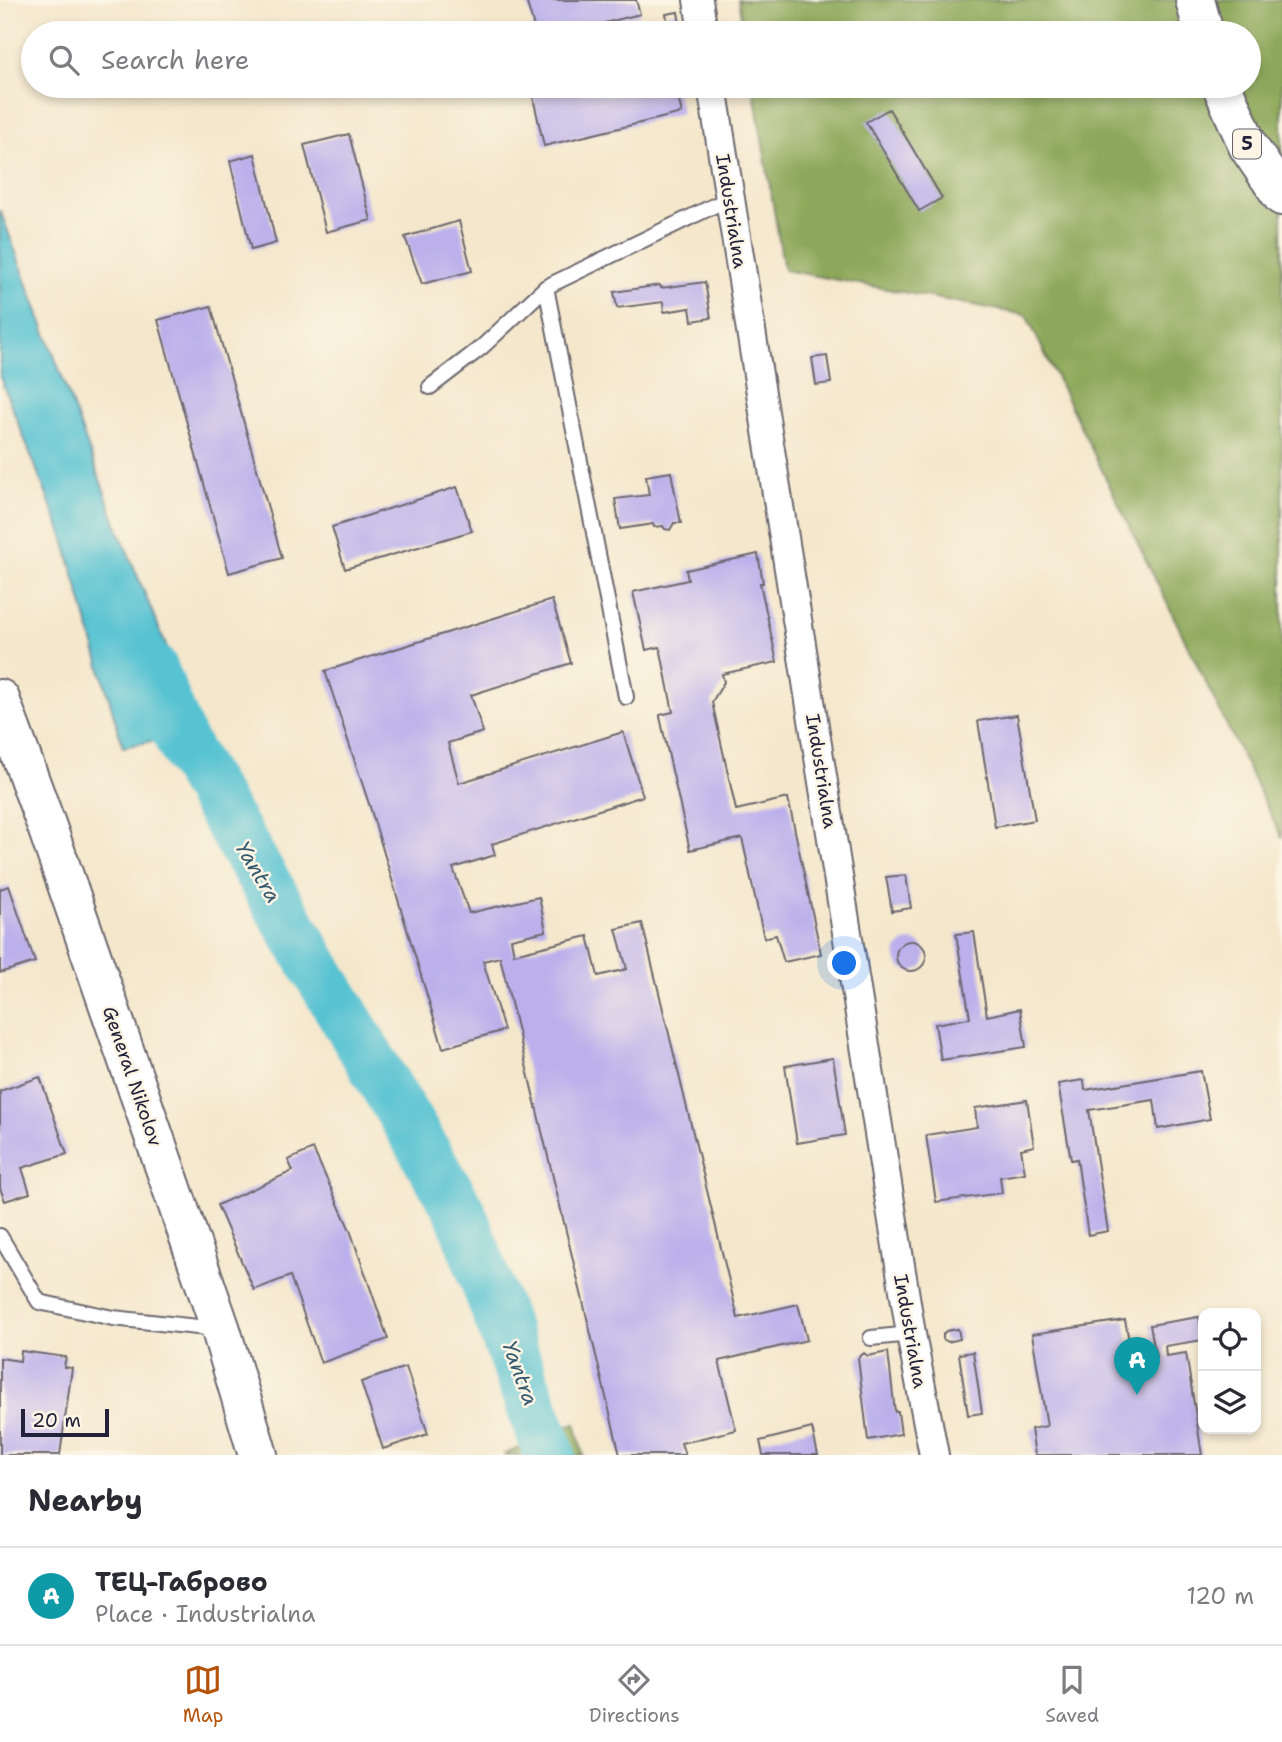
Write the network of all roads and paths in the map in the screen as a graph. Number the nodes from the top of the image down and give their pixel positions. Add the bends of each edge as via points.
1 (698, 0) edge
2 (1195, 0) edge
3 (701, 21) edge
4 (1201, 21) edge
5 (714, 98) edge
6 (1227, 98) edge
7 (1282, 196) edge
8 (730, 198) junction
9 (546, 287) junction
10 (430, 387) dead end
11 (626, 697) dead end
12 (0, 699) edge
13 (0, 1236) edge
14 (221, 1330) junction
15 (911, 1334) junction
16 (871, 1338) dead end
17 (258, 1455) edge
18 (934, 1455) edge

1 - 3 street
2 - 4 street
5 - 8 street, Industrialna
6 - 7 street, 5 via 1248,146
8 - 9 lane
8 - 15 street, Industrialna
9 - 10 lane via 482,347
9 - 11 lane
12 - 14 street, General Nikolov
13 - 14 lane via 39,1302 113,1318
14 - 17 street, General Nikolov
15 - 16 lane
15 - 18 street, Industrialna

